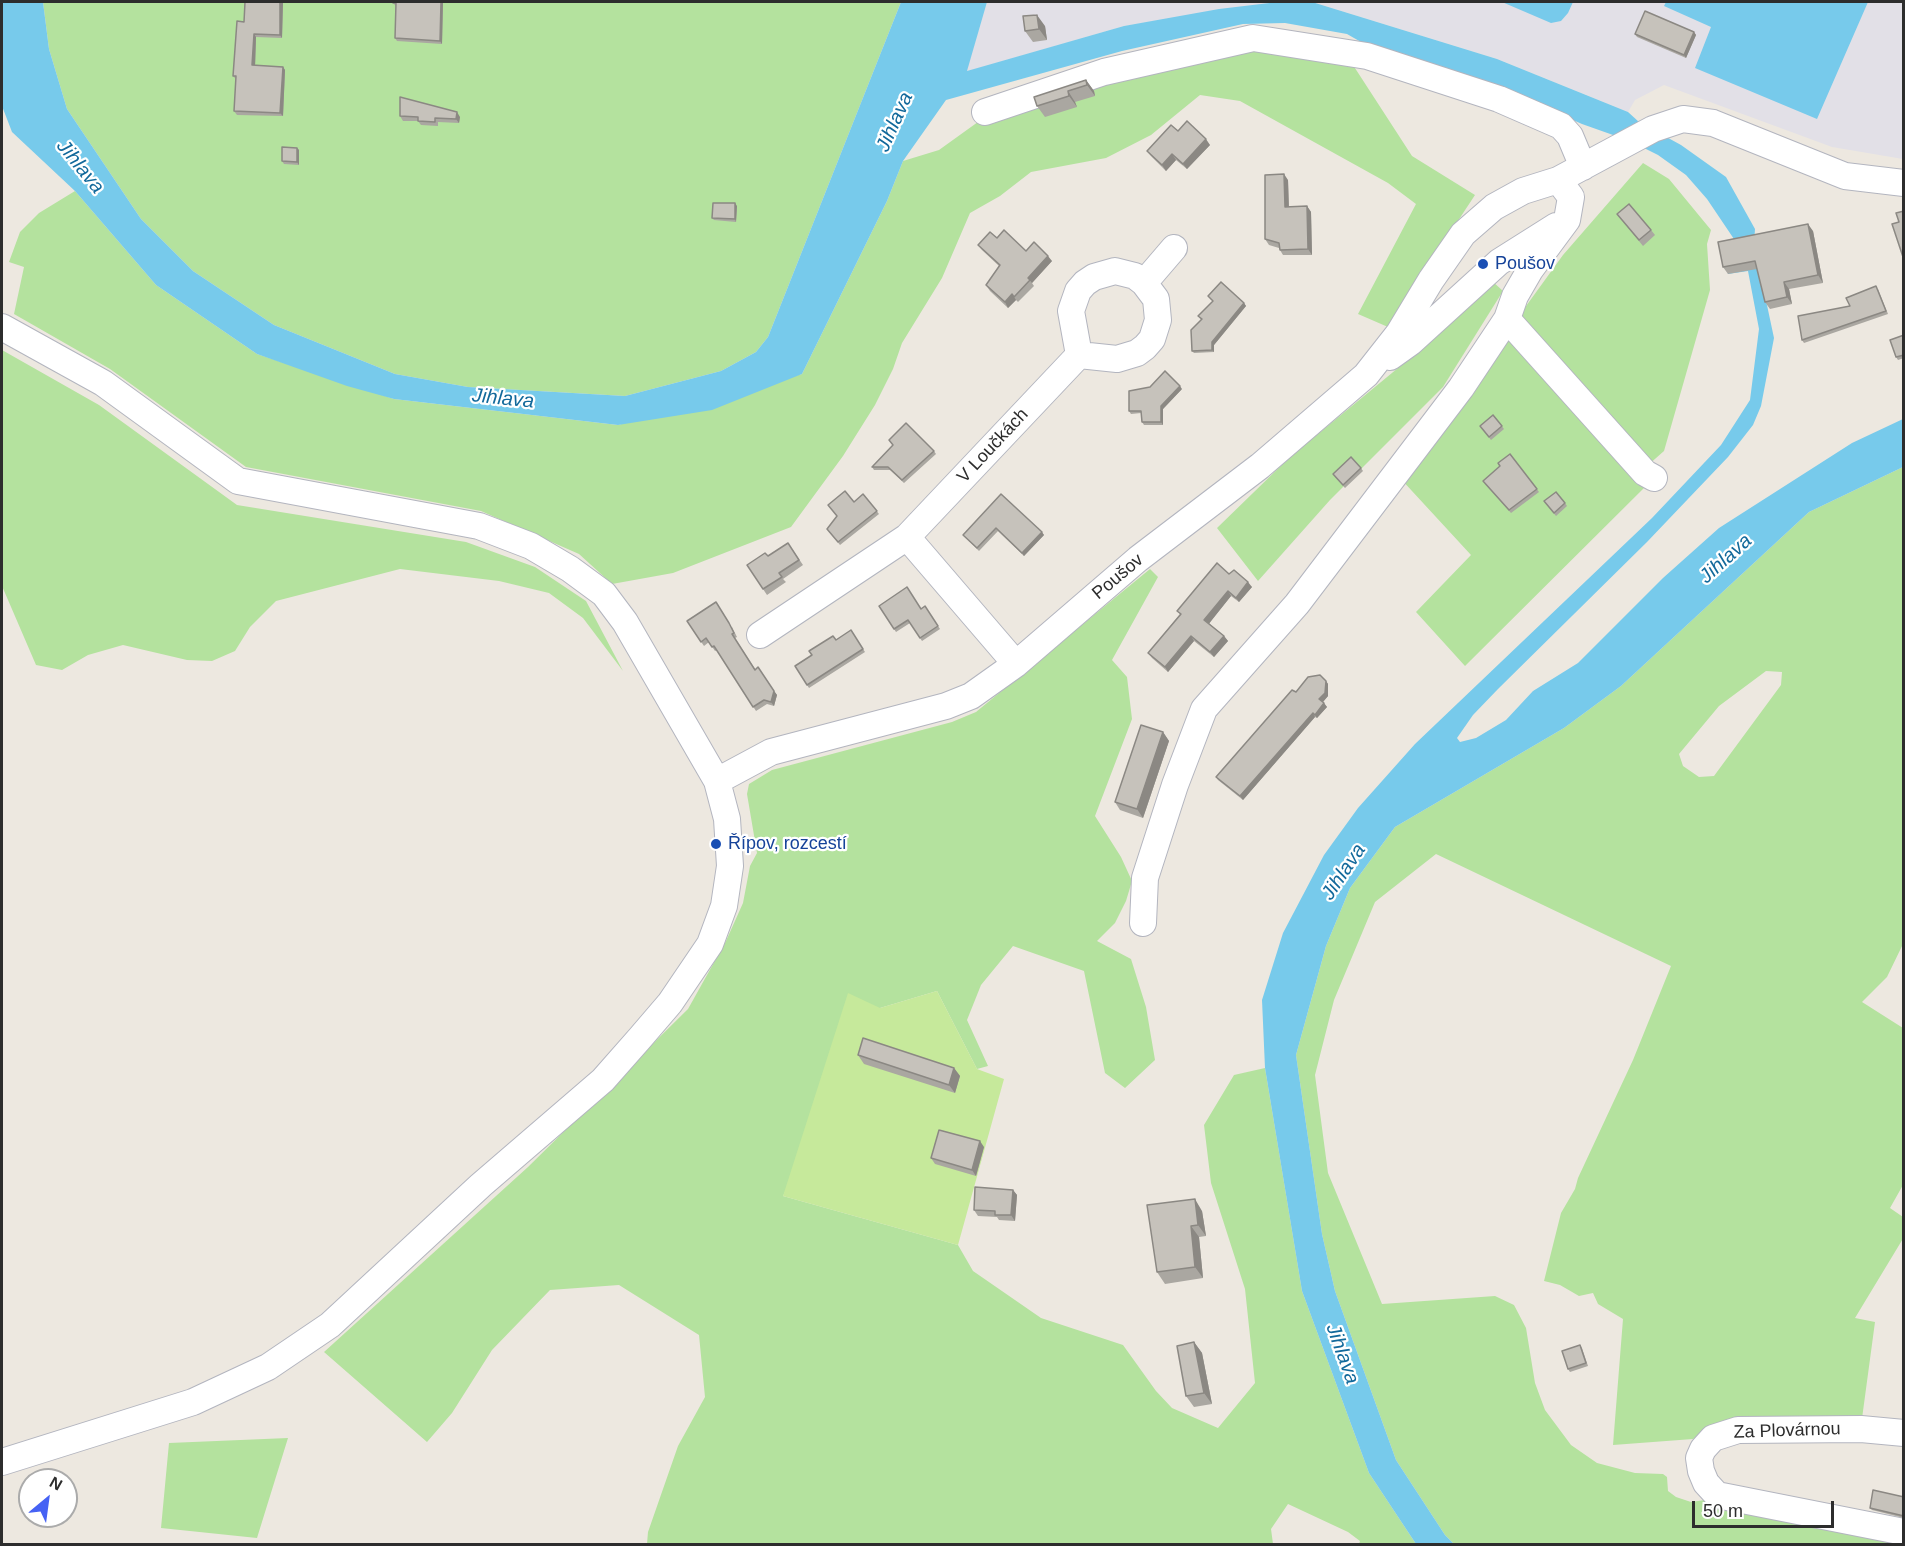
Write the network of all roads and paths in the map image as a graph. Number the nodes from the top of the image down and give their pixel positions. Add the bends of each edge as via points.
1 (985, 112) dead end
2 (1583, 166) junction
3 (1558, 180) junction
4 (1904, 183) edge
5 (1567, 220) junction
6 (1174, 248) dead end
7 (1144, 283) junction
8 (1507, 319) junction
9 (2, 327) edge
10 (1079, 355) junction
11 (1366, 375) junction
12 (1654, 478) dead end
13 (907, 537) junction
14 (760, 635) dead end
15 (1016, 664) junction
16 (717, 781) junction
17 (1143, 923) dead end
18 (1904, 1433) edge
19 (2, 1462) edge
20 (1904, 1532) edge

1 - 2 street via 1104,72 1253,38 1367,56 1499,99 1561,126 1570,136
2 - 3 street, Poušov
2 - 4 street, Poušov via 1668,122 1692,119 1713,123 1845,176
3 - 5 street via 1571,197
3 - 11 street, Poušov via 1523,191 1494,207 1463,234
5 - 8 street via 1530,270
5 - 11 street via 1499,262 1411,342
6 - 7 street
7 - 10 street via 1156,299 1158,320 1145,347 1117,359
7 - 10 street via 1135,276 1114,271 1085,283 1071,311
8 - 12 street via 1645,473
8 - 17 street via 1461,388 1297,604 1204,709 1174,785 1145,878
9 - 16 street via 103,383 238,481 479,526 531,546 570,569 604,594 625,622
10 - 13 street, V Loučkách
11 - 15 street, Poušov
13 - 14 street, V Loučkách
13 - 15 street
15 - 16 street, Poušov via 970,696 946,706 771,752
16 - 19 street via 727,819 730,854 728,886 718,925 700,961 670,1003 603,1080 481,1185 330,1325 268,1367 194,1402
18 - 20 street, Za Plovárnou via 1861,1429 1738,1430 1713,1438 1699,1458 1706,1483 1717,1495

